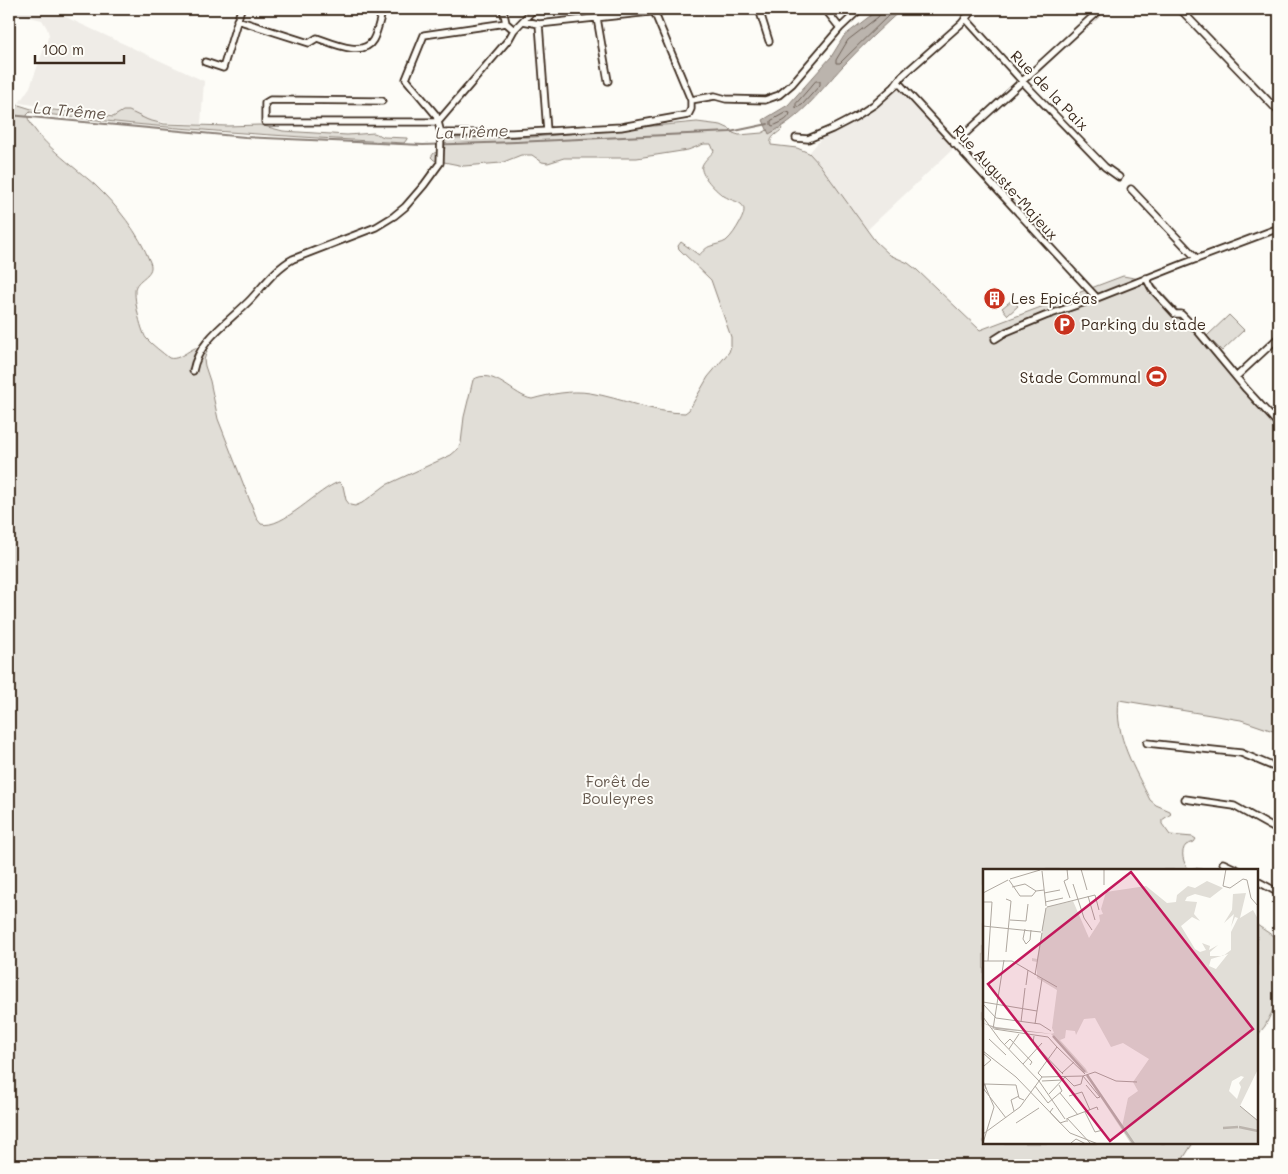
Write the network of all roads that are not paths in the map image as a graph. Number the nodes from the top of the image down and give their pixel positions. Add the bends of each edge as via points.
1 (241, 9) edge
2 (383, 9) edge
3 (503, 9) edge
4 (534, 9) edge
5 (678, 9) edge
6 (759, 9) edge
7 (825, 9) edge
8 (860, 9) edge
9 (973, 9) edge
10 (1101, 9) edge
11 (1180, 9) edge
12 (653, 10) edge
13 (597, 18) junction
14 (965, 18) junction
15 (237, 20) junction
16 (523, 21) junction
17 (506, 23) junction
18 (539, 24) junction
19 (840, 28) junction
20 (514, 30) junction
21 (769, 41) dead end
22 (205, 62) dead end
23 (1022, 81) junction
24 (608, 82) dead end
25 (898, 82) junction
26 (691, 100) junction
27 (382, 101) dead end
28 (1279, 112) edge
29 (438, 122) junction
30 (547, 131) junction
31 (441, 136) junction
32 (796, 138) dead end
33 (954, 144) junction
34 (1119, 177) dead end
35 (1131, 189) dead end
36 (1279, 228) edge
37 (1198, 259) junction
38 (1146, 278) junction
39 (1097, 298) junction
40 (1279, 337) edge
41 (995, 340) dead end
42 (193, 371) dead end
43 (1236, 377) junction
44 (1279, 425) edge
45 (1147, 743) dead end
46 (1279, 769) edge
47 (1186, 799) dead end
48 (1279, 831) edge
49 (1224, 863) dead end
50 (1236, 869) edge
51 (1258, 882) edge
52 (1279, 893) edge

1 - 15 street
2 - 15 street via 373,39 362,49 317,38 309,44
3 - 17 street
4 - 16 street
5 - 12 street
6 - 21 street
7 - 19 street
8 - 19 street
9 - 14 street
10 - 23 street
11 - 28 street
12 - 13 street
12 - 26 street
13 - 18 street
13 - 24 street
14 - 23 street, Rue de la Paix
14 - 25 street
15 - 22 street via 223,68
16 - 18 street
16 - 20 street
17 - 20 street
17 - 29 street via 424,35 406,79 436,115
18 - 30 street
19 - 26 street via 779,95 765,100 712,96
20 - 29 street
23 - 33 street
23 - 34 street, Rue de la Paix
25 - 32 street via 875,104 855,117 808,139
25 - 33 street, Rue Auguste-Majeux
26 - 30 street via 688,115 621,127
27 - 29 street via 270,100 265,103 265,122
29 - 31 street
30 - 31 street
31 - 42 street via 438,168 394,216 362,233 293,258 283,265 216,332 200,354
33 - 39 street, Rue Auguste-Majeux
35 - 37 street
36 - 37 street
37 - 38 street
38 - 39 street
38 - 43 street via 1152,289 1175,314 1181,314 1197,330
39 - 41 street via 1023,325
40 - 43 street
43 - 44 street
45 - 46 street via 1241,753
47 - 48 street via 1234,806
49 - 50 street
51 - 52 street

